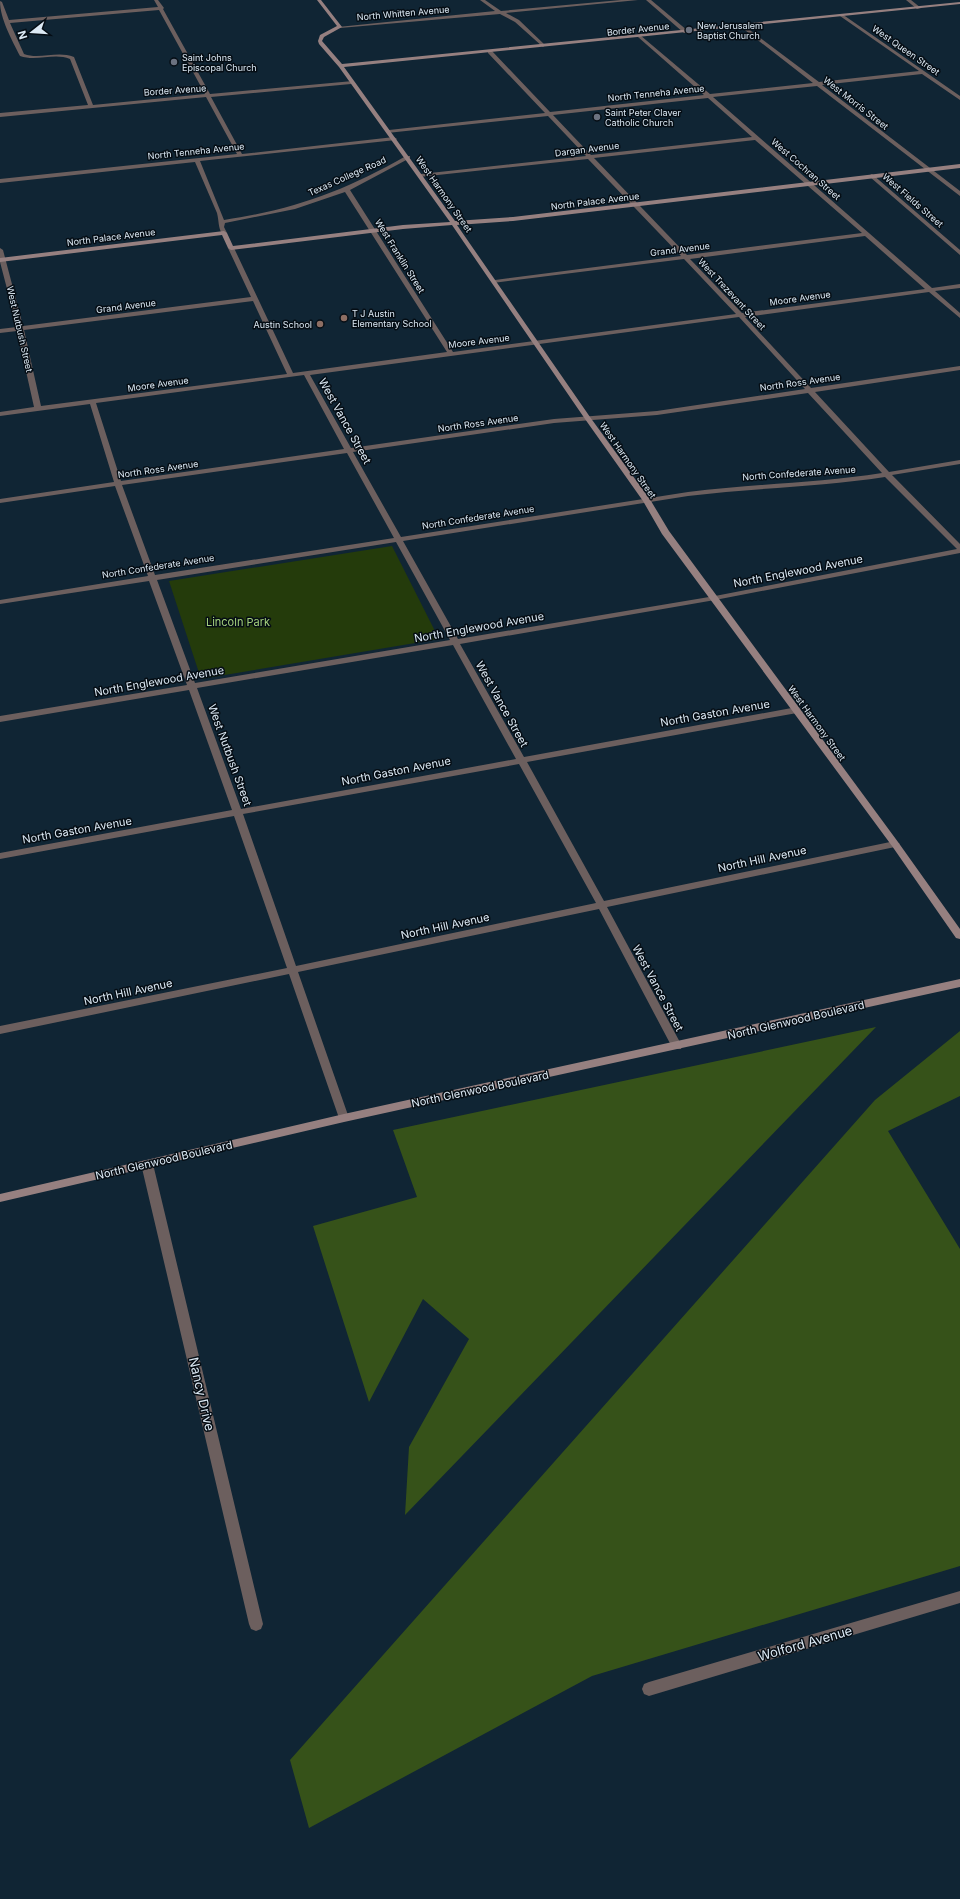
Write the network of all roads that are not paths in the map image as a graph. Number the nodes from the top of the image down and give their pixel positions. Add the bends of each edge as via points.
1 (156, 0) edge
2 (319, 0) edge
3 (482, 0) edge
4 (636, 0) edge
5 (648, 0) edge
6 (908, 0) edge
7 (0, 2) edge
8 (960, 3) edge
9 (162, 8) junction
10 (919, 8) junction
11 (499, 13) junction
12 (842, 15) junction
13 (4, 21) edge
14 (742, 26) junction
15 (340, 27) junction
16 (686, 32) junction
17 (640, 36) junction
18 (543, 46) junction
19 (490, 52) junction
20 (341, 66) junction
21 (924, 72) junction
22 (351, 82) junction
23 (818, 84) junction
24 (210, 96) junction
25 (708, 97) junction
26 (960, 98) edge
27 (91, 106) junction
28 (548, 114) junction
29 (0, 115) edge
30 (390, 132) junction
31 (755, 138) junction
32 (394, 139) junction
33 (241, 156) junction
34 (408, 157) junction
35 (591, 157) junction
36 (197, 160) junction
37 (960, 166) edge
38 (929, 170) junction
39 (421, 176) junction
40 (872, 176) junction
41 (0, 181) edge
42 (808, 184) junction
43 (346, 188) junction
44 (960, 194) edge
45 (635, 205) junction
46 (222, 222) junction
47 (453, 224) junction
48 (373, 230) junction
49 (224, 233) junction
50 (867, 234) junction
51 (231, 248) junction
52 (0, 250) edge
53 (960, 253) edge
54 (685, 257) junction
55 (2, 260) edge
56 (495, 282) junction
57 (960, 286) edge
58 (930, 290) junction
59 (254, 299) junction
60 (740, 315) junction
61 (960, 316) edge
62 (20, 328) junction
63 (0, 331) edge
64 (535, 343) junction
65 (451, 354) junction
66 (960, 368) edge
67 (306, 373) junction
68 (291, 375) junction
69 (809, 390) junction
70 (92, 401) junction
71 (38, 409) junction
72 (0, 414) edge
73 (588, 418) junction
74 (349, 451) junction
75 (960, 462) edge
76 (887, 474) junction
77 (118, 484) junction
78 (0, 501) edge
79 (647, 501) junction
80 (397, 540) junction
81 (960, 549) edge
82 (152, 577) junction
83 (715, 598) junction
84 (0, 602) edge
85 (454, 642) junction
86 (192, 687) junction
87 (797, 710) junction
88 (0, 719) edge
89 (520, 760) junction
90 (238, 813) junction
91 (895, 844) junction
92 (0, 856) edge
93 (601, 904) junction
94 (960, 936) edge
95 (293, 971) junction
96 (960, 983) edge
97 (0, 1030) edge
98 (677, 1046) junction
99 (344, 1118) junction
100 (147, 1164) junction
101 (0, 1198) edge
102 (960, 1597) edge
103 (256, 1624) dead end
104 (649, 1689) dead end

1 - 9 street
2 - 15 street
3 - 11 street
4 - 11 street, North Whitten Avenue
5 - 16 street
6 - 10 street
7 - 13 street
8 - 10 street, Border Avenue
9 - 13 street
9 - 24 street
10 - 12 street, Border Avenue
11 - 15 street, North Whitten Avenue
11 - 18 street via 517,21
12 - 14 street, Border Avenue
12 - 21 street, West Queen Street
13 - 27 street via 22,55 72,58
14 - 16 street, Border Avenue
14 - 23 street, West Morris Street
15 - 20 street, West Harmony Street via 322,36 320,41 330,57
16 - 17 street, Border Avenue
17 - 18 street, Border Avenue
17 - 25 street, West Cochran Street
18 - 19 street, Border Avenue
19 - 20 street, Border Avenue
19 - 28 street, West Trezevant Street
20 - 22 street, West Harmony Street
21 - 23 street, North Tenneha Avenue
21 - 26 street, West Queen Street
22 - 24 street, Border Avenue
22 - 30 street, West Harmony Street
23 - 25 street, North Tenneha Avenue
23 - 38 street, West Morris Street
24 - 27 street, Border Avenue
24 - 33 street
25 - 28 street, North Tenneha Avenue
25 - 31 street, West Cochran Street
27 - 29 street, Border Avenue
28 - 30 street, North Tenneha Avenue
28 - 35 street, West Trezevant Street
30 - 32 street, West Harmony Street
31 - 35 street, Dargan Avenue
31 - 42 street, West Cochran Street
32 - 33 street, North Tenneha Avenue
32 - 34 street, West Harmony Street
33 - 36 street, North Tenneha Avenue
34 - 39 street, West Harmony Street
34 - 43 street, Texas College Road
35 - 39 street, Dargan Avenue
35 - 45 street, West Trezevant Street
36 - 41 street, North Tenneha Avenue
36 - 46 street
37 - 38 street, North Palace Avenue
38 - 40 street, North Palace Avenue
38 - 44 street, West Morris Street
39 - 47 street, West Harmony Street
40 - 42 street, North Palace Avenue
40 - 53 street, West Fields Street
42 - 45 street, North Palace Avenue
42 - 50 street, West Cochran Street
43 - 46 street, Texas College Road via 302,205
43 - 48 street, West Franklin Street
45 - 47 street, North Palace Avenue via 513,220
45 - 54 street, West Trezevant Street
46 - 49 street
47 - 48 street, North Palace Avenue
47 - 56 street, West Harmony Street
48 - 51 street, North Palace Avenue
48 - 65 street, West Franklin Street
49 - 51 street
49 - 55 street, North Palace Avenue
50 - 54 street, Grand Avenue
50 - 58 street, West Cochran Street
51 - 59 street
52 - 55 street, West Nutbush Street
54 - 56 street, Grand Avenue
54 - 60 street, West Trezevant Street
55 - 62 street, West Nutbush Street
56 - 64 street, West Harmony Street
57 - 58 street, Moore Avenue
58 - 60 street, Moore Avenue
58 - 61 street, West Cochran Street
59 - 62 street, Grand Avenue
59 - 68 street
60 - 64 street, Moore Avenue
60 - 69 street, West Trezevant Street
62 - 63 street, Grand Avenue
62 - 71 street, West Nutbush Street
64 - 65 street, Moore Avenue
64 - 73 street, West Harmony Street
65 - 67 street, Moore Avenue
66 - 69 street, North Ross Avenue
67 - 68 street, Moore Avenue
67 - 74 street, West Vance Street
68 - 70 street, Moore Avenue
69 - 73 street, North Ross Avenue via 657,413
69 - 76 street, West Trezevant Street
70 - 71 street, Moore Avenue
70 - 77 street, West Nutbush Street
71 - 72 street, Moore Avenue
73 - 74 street, North Ross Avenue
73 - 79 street, West Harmony Street
74 - 77 street, North Ross Avenue
74 - 80 street, West Vance Street
75 - 76 street, North Confederate Avenue
76 - 79 street, North Confederate Avenue via 845,481 735,488
76 - 81 street, West Trezevant Street
77 - 78 street, North Ross Avenue
77 - 82 street, West Nutbush Street
79 - 80 street, North Confederate Avenue
79 - 83 street, West Harmony Street via 665,532
80 - 82 street, North Confederate Avenue
80 - 85 street, West Vance Street
81 - 83 street, North Englewood Avenue
82 - 84 street, North Confederate Avenue
82 - 86 street, West Nutbush Street
83 - 85 street, North Englewood Avenue
83 - 87 street, West Harmony Street
85 - 86 street, North Englewood Avenue
85 - 89 street, West Vance Street
86 - 88 street, North Englewood Avenue
86 - 90 street, West Nutbush Street
87 - 89 street, North Gaston Avenue
87 - 91 street, West Harmony Street
89 - 90 street, North Gaston Avenue
89 - 93 street, West Vance Street
90 - 92 street, North Gaston Avenue
90 - 95 street, West Nutbush Street
91 - 93 street, North Hill Avenue
91 - 94 street, West Harmony Street
93 - 95 street, North Hill Avenue
93 - 98 street, West Vance Street
95 - 97 street, North Hill Avenue
95 - 99 street, West Nutbush Street
96 - 98 street, North Glenwood Boulevard
98 - 99 street, North Glenwood Boulevard
99 - 100 street, North Glenwood Boulevard
100 - 101 street, North Glenwood Boulevard
100 - 103 street, Nancy Drive
102 - 104 street, Wolford Avenue

